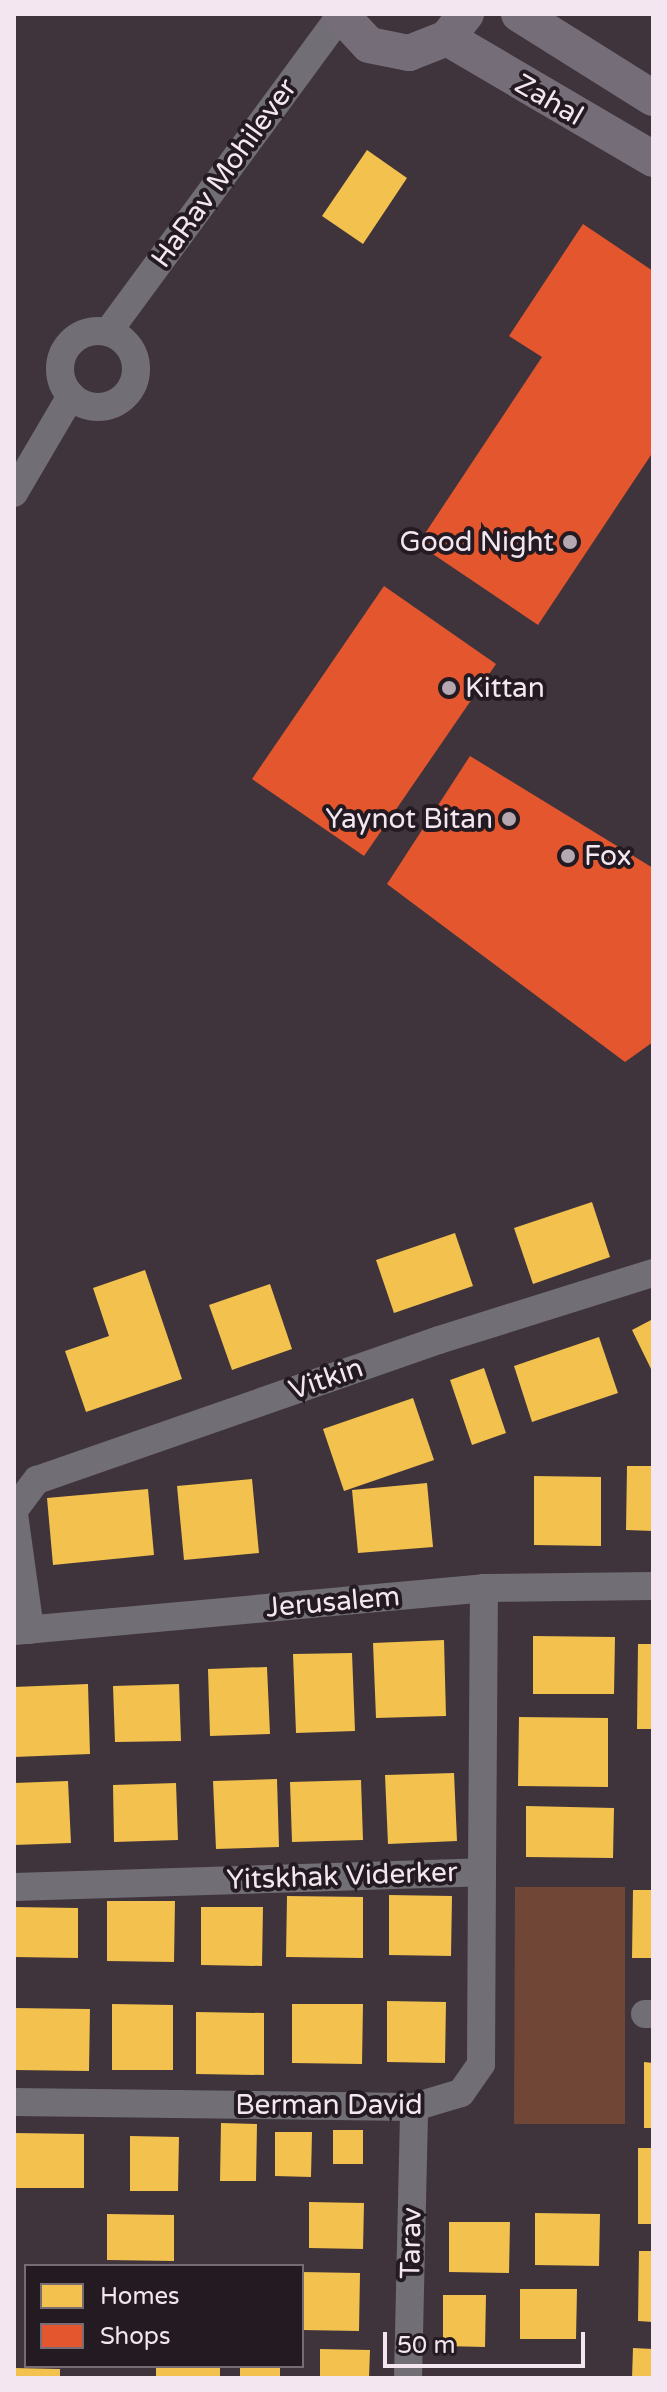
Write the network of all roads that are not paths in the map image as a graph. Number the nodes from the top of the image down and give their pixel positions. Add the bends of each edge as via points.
1 (519, 14) edge
2 (340, 15) edge
3 (456, 26) edge
4 (653, 98) edge
5 (653, 159) edge
6 (108, 332) junction
7 (71, 396) junction
8 (14, 493) edge
9 (653, 1273) edge
10 (14, 1512) edge
11 (653, 1586) edge
12 (484, 1588) junction
13 (22, 1631) edge
14 (482, 1872) junction
15 (14, 1887) edge
16 (14, 2102) edge
17 (414, 2107) junction
18 (408, 2378) edge

1 - 4 main road, Zahal
2 - 3 main road via 353,32 389,52 409,53
2 - 6 street, HaRav Mohilever
3 - 5 main road, Zahal
6 - 7 street via 83,333 64,350 59,374
6 - 7 street via 129,347 135,359 132,385 125,396 104,407
7 - 8 street
9 - 10 street, Vitkin via 439,1340 37,1480
10 - 13 street, Vitkin
11 - 12 street, Jerusalem
12 - 13 street, Jerusalem
12 - 14 street, Yitskhak Viderker
14 - 15 street, Yitskhak Viderker
14 - 17 street, Berman David via 481,2064 461,2093
16 - 17 street, Berman David
17 - 18 street, Tarav

